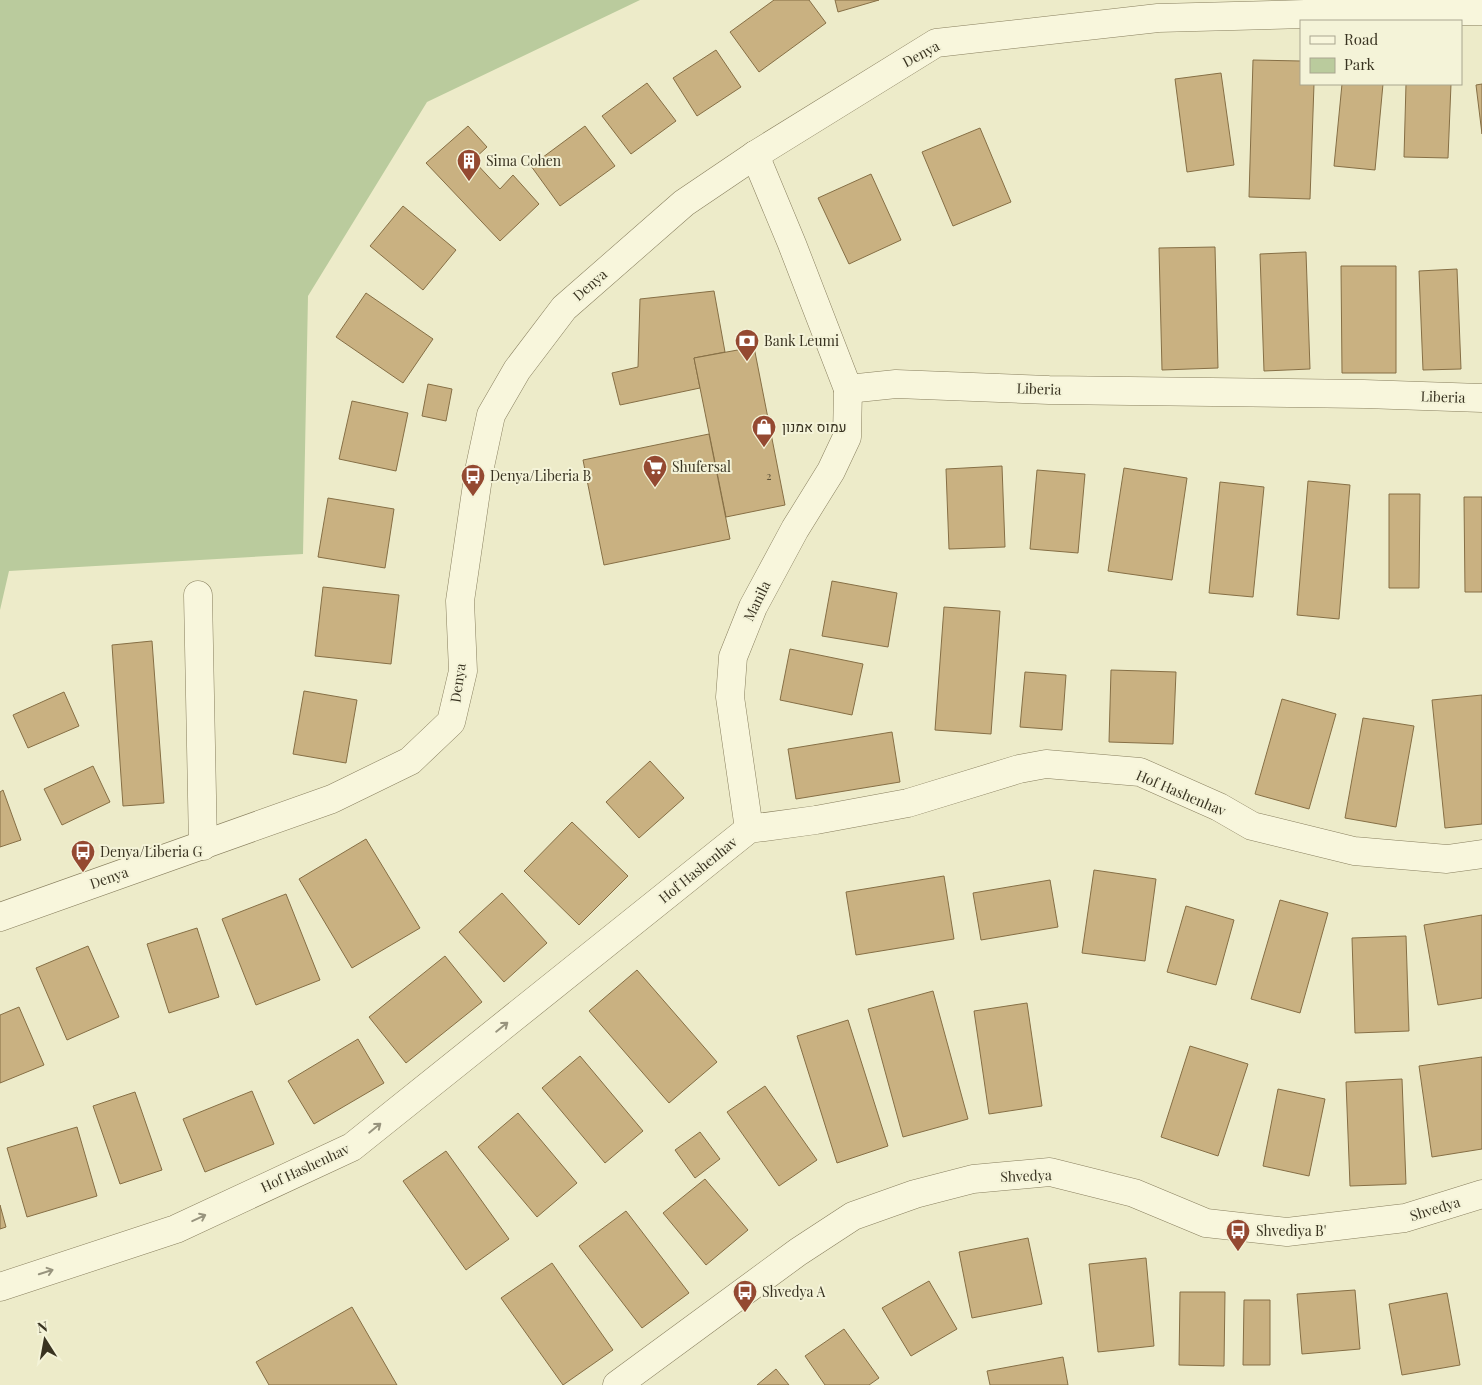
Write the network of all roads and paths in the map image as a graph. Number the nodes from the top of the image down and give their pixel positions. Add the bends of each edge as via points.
1 (1482, 11) edge
2 (755, 155) junction
3 (848, 389) junction
4 (1482, 398) edge
5 (198, 595) dead end
6 (749, 829) junction
7 (203, 846) junction
8 (1482, 854) edge
9 (0, 917) edge
10 (1482, 1194) edge
11 (0, 1287) edge
12 (617, 1385) edge

1 - 2 street, Denya via 1158,18 936,43
2 - 3 street
2 - 7 street, Denya via 684,203 564,308 517,370 492,415 479,471 460,601 462,671 452,722 410,761 332,799
3 - 4 street, Liberia via 896,384
3 - 6 street, Manila via 847,437 753,607 732,657 730,697
5 - 7 street
6 - 8 street, Hof Hashenhav via 908,803 1019,769 1046,764 1140,772 1252,826 1354,851 1448,859
11 -> 6 street, Hof Hashenhav via 176,1229 352,1147
7 - 9 street, Denya
10 - 12 street, Shvedya via 1405,1218 1287,1232 1206,1223 1134,1193 1050,1172 974,1179 915,1194 852,1216

